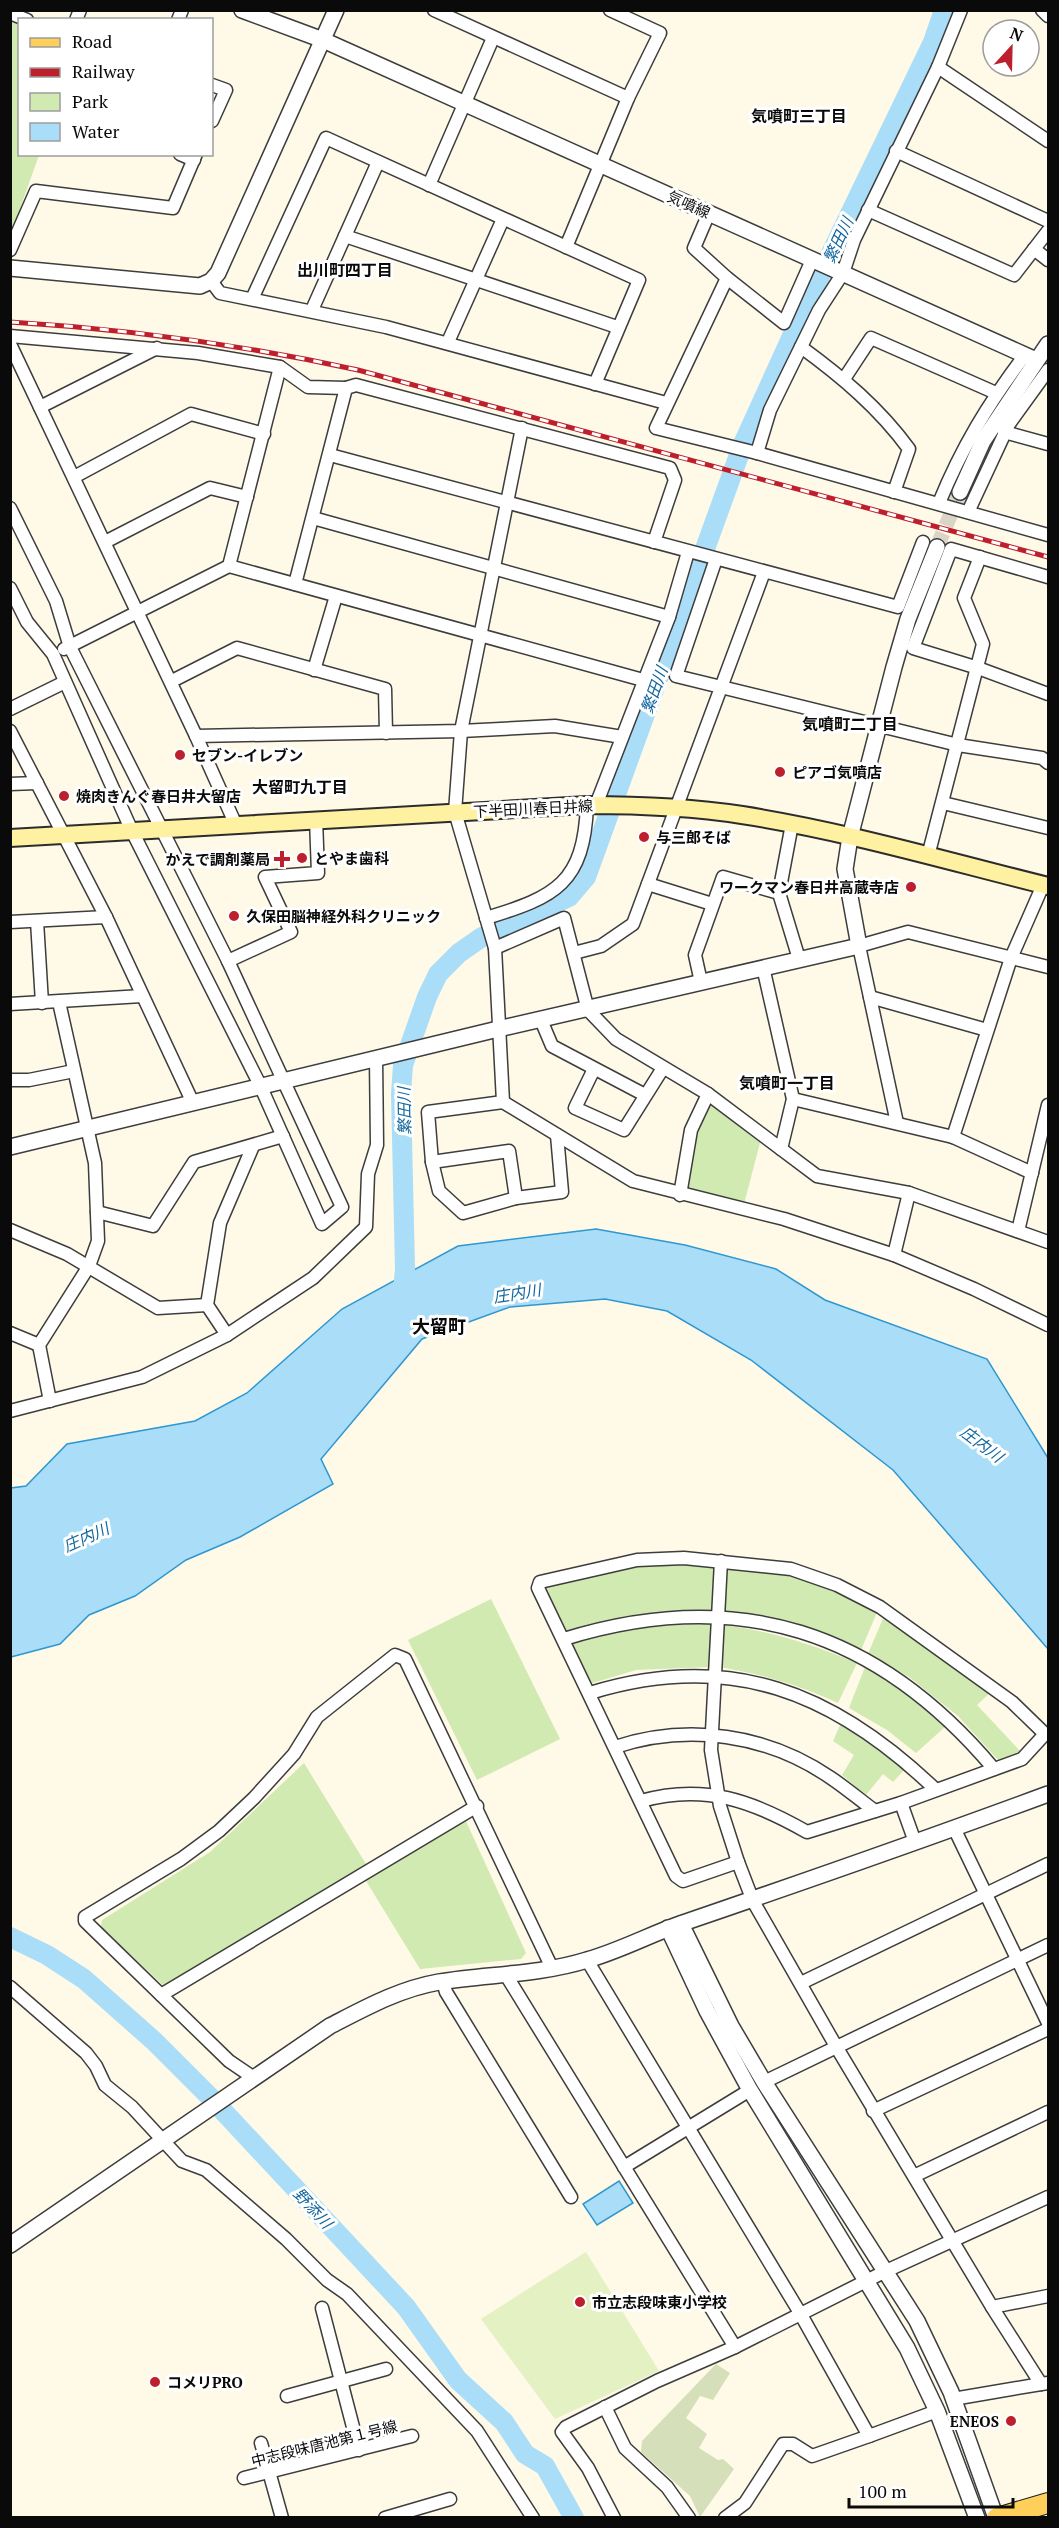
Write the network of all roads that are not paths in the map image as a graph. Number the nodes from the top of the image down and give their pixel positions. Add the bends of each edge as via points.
1 (242, 10) edge
2 (336, 10) edge
3 (434, 10) edge
4 (609, 10) edge
5 (961, 10) edge
6 (1042, 10) edge
7 (623, 13) edge
8 (1048, 16) edge
9 (493, 38) junction
10 (323, 40) junction
11 (938, 67) junction
12 (213, 85) edge
13 (628, 98) junction
14 (465, 103) junction
15 (213, 119) edge
16 (1048, 141) edge
17 (896, 151) junction
18 (195, 157) edge
19 (378, 162) junction
20 (601, 165) junction
21 (429, 185) junction
22 (868, 210) junction
23 (709, 213) junction
24 (503, 219) junction
25 (1048, 221) edge
26 (1048, 231) edge
27 (345, 236) junction
28 (566, 247) junction
29 (10, 249) edge
30 (1034, 249) junction
31 (812, 260) junction
32 (1048, 260) edge
33 (10, 268) edge
34 (843, 273) junction
35 (727, 278) junction
36 (476, 280) junction
37 (211, 281) junction
38 (252, 299) junction
39 (312, 310) junction
40 (617, 327) junction
41 (10, 336) edge
42 (448, 342) junction
43 (10, 344) edge
44 (1048, 344) edge
45 (801, 347) junction
46 (157, 348) junction
47 (1036, 360) edge
48 (280, 367) junction
49 (1048, 370) edge
50 (844, 379) junction
51 (595, 384) junction
52 (346, 388) junction
53 (996, 393) junction
54 (666, 403) junction
55 (40, 406) junction
56 (522, 428) junction
57 (1004, 432) junction
58 (264, 434) junction
59 (1048, 444) edge
60 (758, 453) junction
61 (330, 455) junction
62 (74, 477) junction
63 (894, 492) junction
64 (960, 492) tunnel mouth
65 (247, 497) junction
66 (939, 503) junction
67 (508, 504) junction
68 (10, 508) edge
69 (969, 510) junction
70 (313, 518) junction
71 (1048, 535) edge
72 (105, 542) junction
73 (654, 542) junction
74 (937, 546) junction
75 (688, 552) junction
76 (980, 557) junction
77 (716, 559) junction
78 (229, 566) junction
79 (495, 568) junction
80 (764, 572) junction
81 (1048, 577) edge
82 (295, 584) junction
83 (10, 588) edge
84 (336, 596) junction
85 (138, 612) junction
86 (669, 617) junction
87 (480, 635) junction
88 (70, 647) junction
89 (53, 654) junction
90 (978, 668) junction
91 (314, 670) junction
92 (643, 680) junction
93 (172, 681) junction
94 (65, 682) junction
95 (721, 686) junction
96 (1048, 694) edge
97 (10, 709) edge
98 (878, 726) junction
99 (10, 731) edge
100 (461, 731) junction
101 (386, 733) junction
102 (196, 736) junction
103 (622, 737) junction
104 (958, 745) junction
105 (1048, 763) edge
106 (37, 783) junction
107 (10, 784) edge
108 (943, 803) junction
109 (593, 805) junction
110 (676, 807) junction
111 (455, 812) junction
112 (316, 819) junction
113 (235, 823) junction
114 (792, 824) junction
115 (162, 828) junction
116 (1048, 828) edge
117 (131, 829) junction
118 (65, 835) junction
119 (850, 837) junction
120 (10, 838) edge
121 (928, 856) junction
122 (648, 884) junction
123 (1046, 885) edge
124 (779, 893) junction
125 (712, 904) junction
126 (106, 916) junction
127 (486, 918) junction
128 (37, 921) junction
129 (10, 922) edge
130 (859, 946) junction
131 (494, 947) junction
132 (574, 952) junction
133 (1011, 958) junction
134 (800, 959) junction
135 (228, 961) junction
136 (763, 967) junction
137 (1048, 967) edge
138 (701, 982) junction
139 (142, 996) junction
140 (870, 997) junction
141 (59, 1002) junction
142 (42, 1003) junction
143 (10, 1004) edge
144 (588, 1010) junction
145 (541, 1020) junction
146 (498, 1029) junction
147 (987, 1030) junction
148 (376, 1058) junction
149 (663, 1068) junction
150 (594, 1069) junction
151 (74, 1071) junction
152 (10, 1080) edge
153 (283, 1080) junction
154 (260, 1085) junction
155 (708, 1094) junction
156 (645, 1095) junction
157 (793, 1099) junction
158 (502, 1102) junction
159 (193, 1103) junction
160 (1048, 1105) edge
161 (897, 1123) junction
162 (86, 1129) junction
163 (557, 1135) junction
164 (283, 1136) junction
165 (953, 1137) junction
166 (253, 1146) junction
167 (10, 1147) edge
168 (781, 1149) junction
169 (432, 1162) junction
170 (1032, 1173) junction
171 (909, 1193) junction
172 (680, 1195) junction
173 (516, 1198) junction
174 (97, 1212) junction
175 (10, 1230) edge
176 (1018, 1231) junction
177 (1048, 1242) edge
178 (894, 1255) junction
179 (89, 1266) junction
180 (207, 1305) junction
181 (1048, 1325) edge
182 (10, 1333) edge
183 (227, 1335) junction
184 (39, 1345) junction
185 (50, 1401) junction
186 (10, 1411) edge
187 (721, 1561) junction
188 (717, 1617) junction
189 (564, 1639) junction
190 (716, 1676) junction
191 (590, 1693) junction
192 (713, 1736) junction
193 (615, 1747) junction
194 (994, 1769) junction
195 (936, 1790) junction
196 (1048, 1794) edge
197 (718, 1796) junction
198 (641, 1801) junction
199 (902, 1803) junction
200 (477, 1806) junction
201 (875, 1811) junction
202 (954, 1828) junction
203 (915, 1842) junction
204 (738, 1862) junction
205 (1048, 1864) edge
206 (987, 1894) junction
207 (753, 1901) junction
208 (675, 1926) junction
209 (1048, 1945) edge
210 (587, 1960) junction
211 (1019, 1960) junction
212 (552, 1968) junction
213 (506, 1975) junction
214 (443, 1982) junction
215 (801, 1983) junction
216 (10, 1987) edge
217 (161, 1995) junction
218 (1048, 2023) edge
219 (1048, 2029) edge
220 (837, 2048) junction
221 (254, 2078) junction
222 (764, 2082) junction
223 (750, 2090) junction
224 (873, 2111) junction
225 (1048, 2112) edge
226 (687, 2127) junction
227 (169, 2136) junction
228 (624, 2167) junction
229 (914, 2176) junction
230 (571, 2197) dead end
231 (1048, 2197) edge
232 (952, 2243) junction
233 (10, 2245) edge
234 (886, 2271) junction
235 (868, 2281) junction
236 (1048, 2296) edge
237 (992, 2307) junction
238 (322, 2308) dead end
239 (801, 2313) junction
240 (735, 2347) junction
241 (386, 2368) dead end
242 (341, 2380) junction
243 (1045, 2383) edge
244 (287, 2396) dead end
245 (953, 2399) junction
246 (605, 2407) junction
247 (937, 2411) junction
248 (412, 2436) dead end
249 (869, 2436) junction
250 (261, 2443) dead end
251 (359, 2450) junction
252 (271, 2474) junction
253 (244, 2478) dead end
254 (450, 2499) dead end
255 (1048, 2503) edge
256 (282, 2517) edge
257 (385, 2517) edge
258 (533, 2517) edge
259 (614, 2517) edge
260 (688, 2517) edge
261 (725, 2517) edge
262 (977, 2517) edge
263 (996, 2517) edge

1 - 10 street, 気噴線
2 - 10 street
3 - 9 street
4 - 7 street
5 - 11 street
6 - 8 street
7 - 13 street via 660,33
9 - 13 street
9 - 14 street
10 - 14 street, 気噴線
10 - 37 street
11 - 16 street
11 - 17 street
12 - 15 street via 226,90
13 - 20 street
14 - 20 street, 気噴線
14 - 21 street
17 - 22 street
17 - 25 street
18 - 29 street via 172,208 36,191
19 - 21 street
19 - 27 street
19 - 38 street via 326,138
20 - 23 street, 気噴線
20 - 28 street
21 - 24 street
22 - 30 street via 1014,275
22 - 34 street
23 - 31 street, 気噴線
23 - 35 street via 694,248
24 - 28 street
24 - 36 street
26 - 30 street
27 - 36 street
27 - 39 street
28 - 40 street via 639,280
30 - 32 street
31 - 34 street, 気噴線
31 - 35 street via 784,323
33 - 37 street via 200,286
34 - 45 street
34 - 47 street, 気噴線
35 - 54 street
36 - 40 street
36 - 42 street
37 - 38 street via 220,293
38 - 39 street
39 - 42 street
40 - 51 street
41 - 46 street
42 - 51 street
43 - 55 street
44 - 47 street
45 - 50 street
45 - 60 street via 770,410
46 - 48 street
46 - 55 street
47 - 53 street
47 - 64 street via 983,441
48 - 52 street via 308,387
48 - 58 street
49 - 57 street
50 - 53 street via 871,338
50 - 63 street via 889,422 909,449
51 - 54 street
52 - 56 street via 356,385
52 - 61 street
53 - 66 street via 957,460
54 - 60 street via 656,428
55 - 62 street
56 - 67 street
56 - 73 street via 670,468 675,480
57 - 59 street
57 - 69 street
58 - 62 street via 191,414
58 - 65 street
60 - 63 street
61 - 67 street
61 - 70 street
62 - 72 street
63 - 66 street
65 - 72 street via 210,488
65 - 78 street
66 - 69 street
67 - 73 street
67 - 79 street
68 - 88 street via 56,601
69 - 71 street
70 - 79 street
70 - 82 street
72 - 85 street
73 - 75 street
74 - 76 street
74 - 80 street via 898,607
74 - 90 street via 914,648
74 - 98 street via 909,619
75 - 77 street
75 - 86 street
76 - 81 street
76 - 90 street via 964,598 983,644
77 - 80 street
77 - 95 street via 676,676
78 - 82 street
78 - 85 street
79 - 86 street
79 - 87 street
80 - 95 street
82 - 84 street
83 - 89 street via 27,622
84 - 87 street
84 - 91 street
85 - 88 street
85 - 93 street
86 - 92 street
87 - 92 street
87 - 100 street
88 - 89 street
88 - 115 street
89 - 94 street
90 - 96 street
90 - 104 street
91 - 93 street via 237,648
91 - 101 street via 385,689
92 - 103 street
93 - 102 street
94 - 97 street
94 - 117 street
95 - 98 street
95 - 110 street
98 - 104 street
98 - 119 street
99 - 106 street
100 - 101 street
100 - 103 street via 555,726
100 - 111 street
101 - 102 street
102 - 113 street
103 - 109 street
104 - 105 street via 1042,758
104 - 108 street
106 - 107 street
106 - 118 street
108 - 116 street
108 - 121 street
109 - 110 main road, 下半田川春日井線
109 - 111 main road, 下半田川春日井線
109 - 127 street via 574,869 558,889 525,907
110 - 114 main road, 下半田川春日井線
110 - 122 street
111 - 112 main road, 下半田川春日井線
111 - 127 street
112 - 113 main road, 下半田川春日井線
112 - 135 street via 318,873 265,877 291,932
113 - 115 main road, 下半田川春日井線
114 - 119 main road, 下半田川春日井線
114 - 124 street
115 - 117 main road, 下半田川春日井線
115 - 135 street
117 - 118 main road, 下半田川春日井線
117 - 154 street
118 - 120 main road, 下半田川春日井線
118 - 126 street
119 - 121 main road, 下半田川春日井線
119 - 130 street via 845,870
121 - 123 main road, 下半田川春日井線
122 - 125 street
122 - 132 street via 633,924 602,946
123 - 133 street
124 - 125 street via 723,878
124 - 134 street
125 - 138 street via 695,956
126 - 128 street
126 - 139 street
127 - 131 street
128 - 129 street
128 - 142 street
130 - 133 street via 908,932
130 - 134 street
130 - 140 street
131 - 132 street via 564,918
131 - 146 street
132 - 144 street
133 - 137 street
133 - 147 street
134 - 136 street
135 - 153 street
136 - 138 street
136 - 157 street
138 - 144 street
139 - 141 street
139 - 159 street
140 - 147 street
140 - 161 street
141 - 142 street
141 - 151 street
142 - 143 street
144 - 145 street
144 - 149 street via 616,1039
145 - 146 street
145 - 150 street via 552,1046
146 - 148 street
146 - 158 street
147 - 165 street
148 - 153 street
148 - 183 street via 377,1145 368,1174 366,1227 313,1278
149 - 155 street
149 - 156 street
150 - 156 street
150 - 156 street via 575,1108 624,1130
151 - 152 street
151 - 162 street
153 - 154 street
153 - 164 street via 342,1207 322,1224
154 - 159 street
154 - 164 street
155 - 168 street
155 - 172 street via 691,1130
157 - 161 street
157 - 168 street
158 - 163 street
158 - 169 street via 428,1112
159 - 162 street
160 - 170 street
161 - 165 street
162 - 167 street
162 - 174 street via 95,1163
163 - 172 street via 633,1181
163 - 173 street via 562,1192
164 - 166 street
165 - 170 street
166 - 174 street via 194,1162 153,1226
166 - 180 street via 220,1223
168 - 171 street via 817,1176
169 - 173 street via 439,1191 463,1213
169 - 173 street via 509,1150
170 - 176 street
171 - 176 street
171 - 178 street
172 - 178 street via 784,1219
174 - 179 street via 98,1241
175 - 179 street
176 - 177 street
178 - 181 street via 974,1288
179 - 180 street via 158,1308
179 - 184 street
180 - 183 street
182 - 184 street
183 - 185 street via 142,1377
184 - 185 street
185 - 186 street
187 - 188 street
187 - 189 street via 637,1560 540,1582 538,1588
187 - 194 street via 791,1569 837,1585 880,1607 1012,1702 1045,1734 1022,1759
188 - 189 street via 661,1617
188 - 190 street
188 - 194 street via 770,1623 812,1635 886,1671 965,1733
189 - 191 street
190 - 191 street via 662,1677
190 - 192 street
190 - 195 street via 776,1688 842,1716 904,1759
191 - 193 street
192 - 193 street via 672,1734
192 - 197 street
192 - 201 street via 742,1739 800,1760
193 - 198 street
194 - 195 street
195 - 199 street
196 - 202 street
197 - 198 street via 676,1794
197 - 201 street via 768,1810 807,1832
197 - 204 street
198 - 204 street via 679,1880
199 - 201 street
199 - 203 street
200 - 212 street
200 - 217 street
200 - 217 street via 405,1659 395,1655 317,1717 294,1754 219,1831 181,1859 85,1917
202 - 203 street
202 - 206 street
203 - 207 street
204 - 207 street
205 - 206 street
206 - 211 street
206 - 215 street
207 - 208 street
207 - 215 street
208 - 210 street
208 - 222 street
208 - 223 street via 707,2011
209 - 211 street
210 - 212 street
210 - 226 street
211 - 218 street
211 - 220 street
212 - 213 street
213 - 214 street
213 - 228 street
214 - 221 street via 378,2001 330,2026
214 - 230 street
215 - 220 street
216 - 227 street via 86,2053 105,2085
217 - 221 street via 229,2061
219 - 224 street
220 - 222 street
220 - 224 street
221 - 227 street
222 - 234 street
223 - 226 street
223 - 235 street
224 - 229 street
225 - 229 street
226 - 228 street
226 - 239 street
227 - 233 street
227 - 258 street via 182,2161 206,2170 347,2294 477,2431
228 - 240 street
229 - 232 street
231 - 232 street
232 - 234 street
232 - 237 street
234 - 235 street
234 - 245 street via 917,2321
235 - 239 street
235 - 247 street via 907,2348
236 - 237 street
237 - 243 street
238 - 242 street
239 - 240 street
239 - 249 street
240 - 246 street
241 - 242 street
242 - 244 street
242 - 251 street
243 - 245 street
245 - 263 street
246 - 259 street via 562,2432 588,2468
246 - 260 street via 625,2448 667,2487
247 - 249 street
247 - 262 street
248 - 251 street, 中志段味唐池第１号線
249 - 261 street via 812,2456 793,2444 783,2444 745,2503
250 - 252 street
251 - 252 street, 中志段味唐池第１号線
252 - 253 street, 中志段味唐池第１号線
252 - 256 street
254 - 257 street
255 - 263 main road

